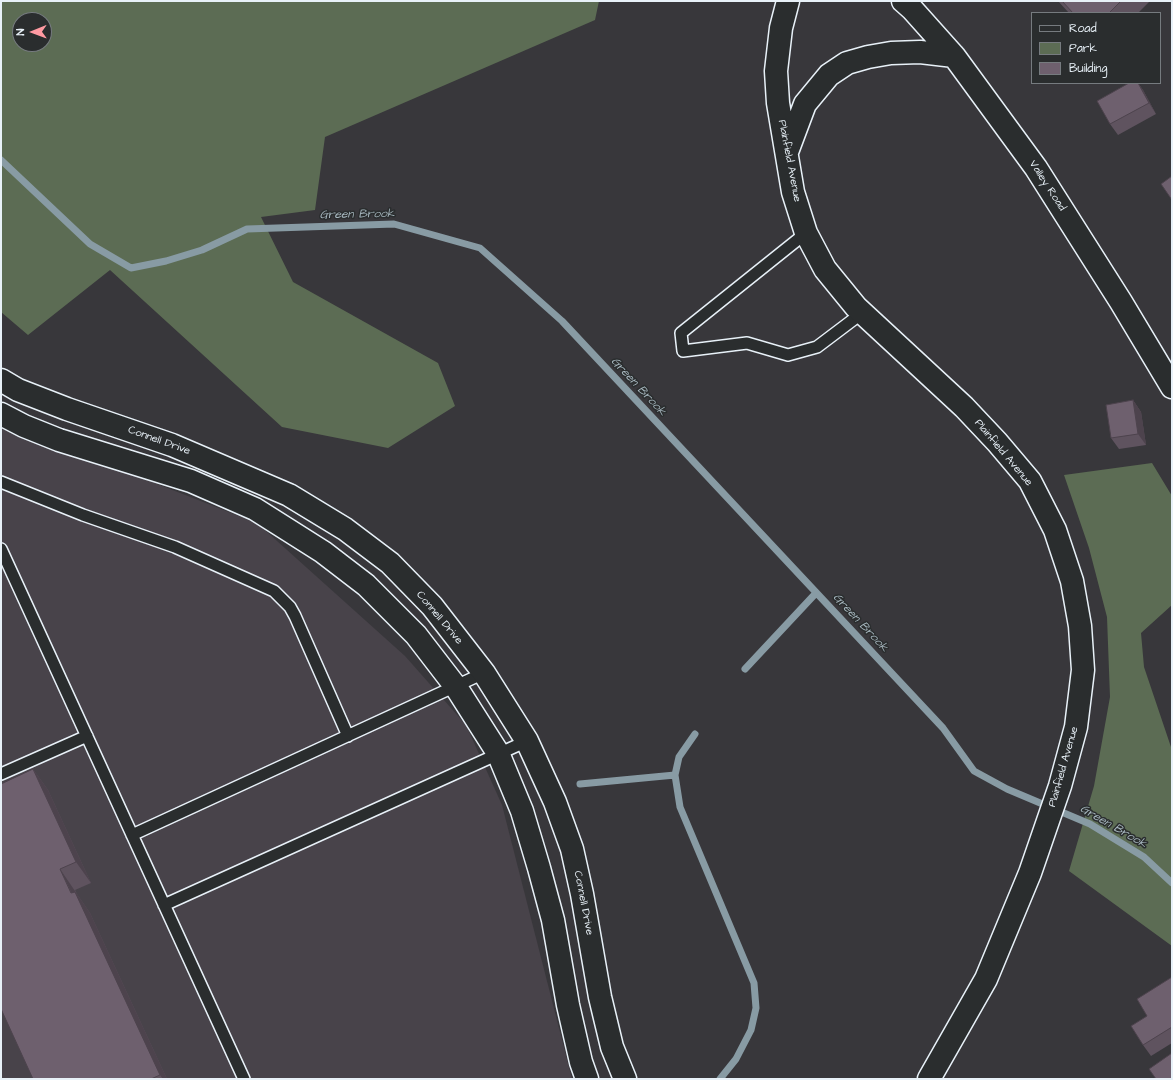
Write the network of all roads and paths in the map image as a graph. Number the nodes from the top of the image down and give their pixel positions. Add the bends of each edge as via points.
1 (788, 1) edge
2 (903, 1) edge
3 (954, 56) junction
4 (786, 155) junction
5 (806, 233) junction
6 (862, 313) junction
7 (1, 380) edge
8 (1172, 387) edge
9 (1, 414) edge
10 (1, 482) edge
11 (1, 549) edge
12 (484, 673) junction
13 (456, 687) junction
14 (87, 736) junction
15 (348, 736) junction
16 (527, 741) junction
17 (498, 754) junction
18 (1, 774) edge
19 (132, 835) junction
20 (164, 906) junction
21 (244, 1079) edge
22 (587, 1079) edge
23 (626, 1079) edge
24 (929, 1079) edge

1 - 4 street, Plainfield Avenue via 781,28 776,71
2 - 3 street, Valley Road
3 - 4 street via 920,52 891,53 847,63 829,75 805,104
3 - 8 street, Valley Road via 1036,168
4 - 5 street, Plainfield Avenue via 793,192
5 - 6 street, Plainfield Avenue via 825,269
5 - 6 lane via 681,333 683,351 747,343 788,355 817,346
6 - 24 street, Plainfield Avenue via 964,407 1030,481 1055,530 1072,581 1080,626 1083,670 1076,727 1060,786 1042,840 986,979
7 - 12 street, Connell Drive via 18,390 67,409 172,445 289,495 345,529 390,564 432,606
9 - 13 street via 59,440 191,481 255,509 323,552 366,585 416,636
10 - 15 lane via 175,547 274,591 295,616
11 - 14 lane
12 - 13 lane
12 - 16 street, Connell Drive
13 - 15 lane
13 - 17 street
14 - 18 lane
14 - 19 lane
15 - 19 lane
16 - 17 lane
16 - 23 street, Connell Drive via 555,802 572,849 612,1047
17 - 20 lane
17 - 22 street via 522,811 539,868 553,920 579,1055
19 - 20 lane
20 - 21 lane

